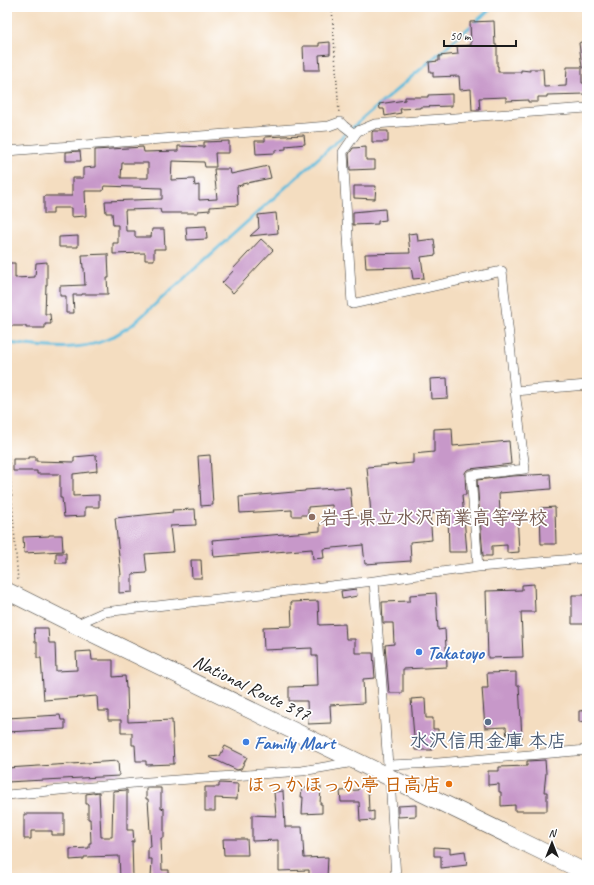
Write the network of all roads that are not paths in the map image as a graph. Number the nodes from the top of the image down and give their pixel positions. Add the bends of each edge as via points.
1 (587, 108) edge
2 (355, 132) junction
3 (7, 151) edge
4 (587, 385) edge
5 (515, 391) junction
6 (587, 558) edge
7 (478, 567) junction
8 (374, 581) junction
9 (13, 594) edge
10 (75, 625) junction
11 (587, 750) edge
12 (357, 761) junction
13 (389, 772) junction
14 (7, 795) edge
15 (587, 873) edge
16 (396, 878) edge

1 - 2 street via 375,124
2 - 3 street via 342,124
2 - 5 street via 343,152 352,304 502,271
4 - 5 street
5 - 7 street via 525,470 471,475
6 - 7 street
7 - 8 street
8 - 10 street via 104,612
8 - 13 street
9 - 10 highway, National Route 397
10 - 12 highway, National Route 397
11 - 13 street via 438,763
12 - 13 highway, National Route 397
12 - 14 street via 302,771
13 - 15 highway, National Route 397
13 - 16 street

